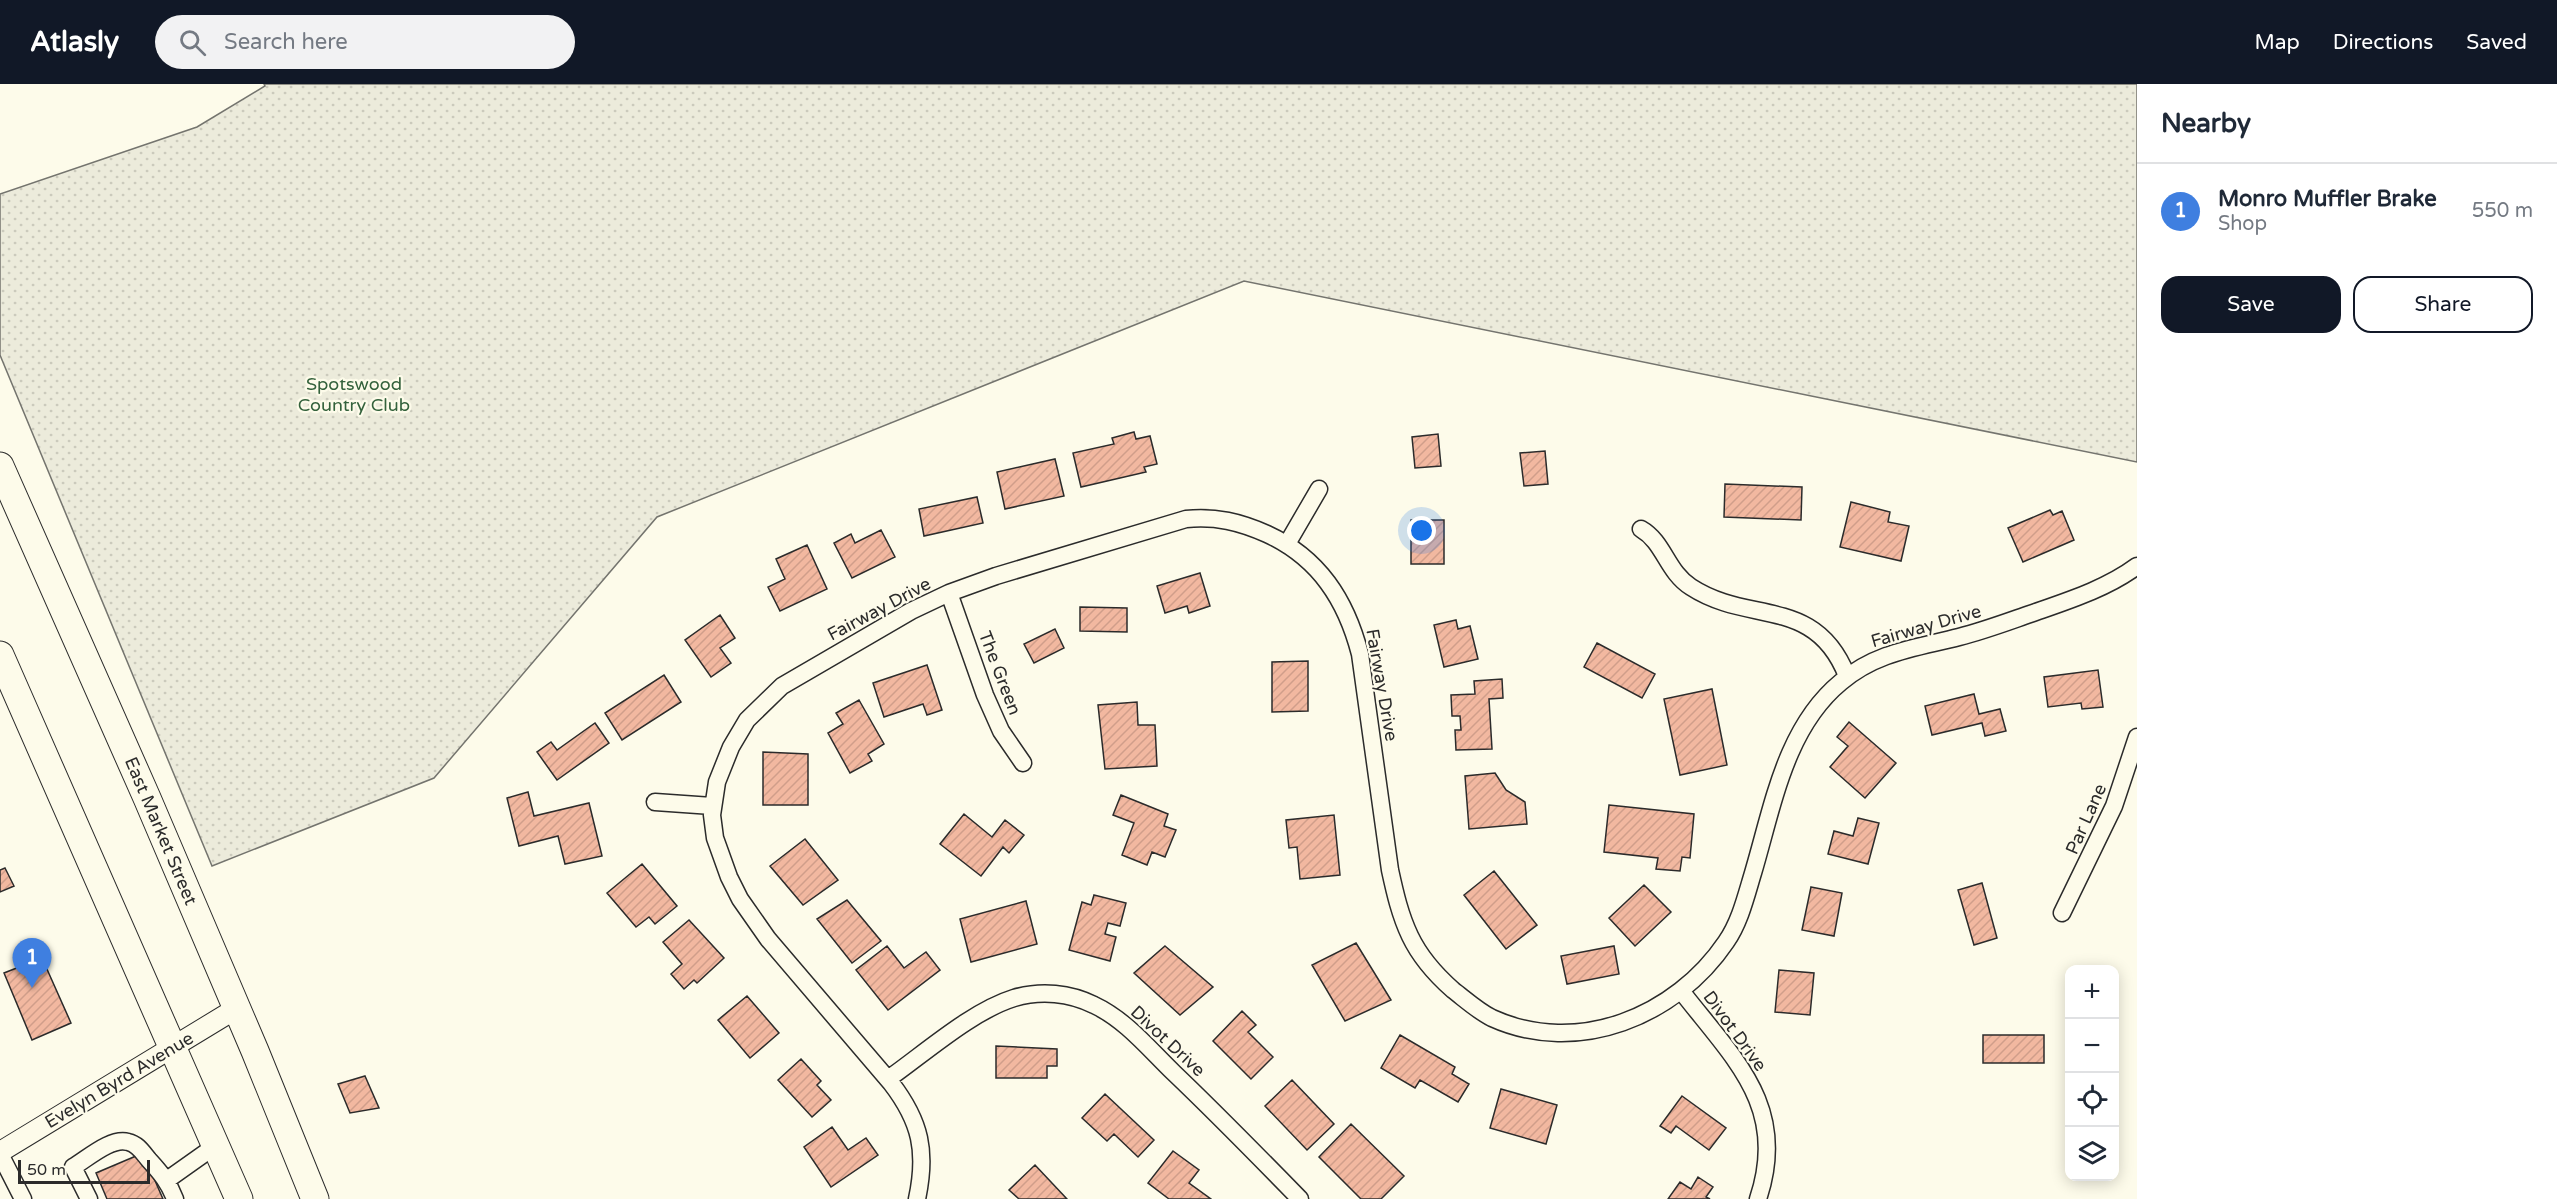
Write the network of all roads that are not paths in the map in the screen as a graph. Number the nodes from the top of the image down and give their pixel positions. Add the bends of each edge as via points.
1 (0, 466) edge
2 (1319, 489) dead end
3 (1641, 529) dead end
4 (1287, 544) junction
5 (2137, 566) edge
6 (949, 593) junction
7 (0, 655) edge
8 (1847, 676) junction
9 (2137, 737) edge
10 (1023, 763) dead end
11 (655, 802) dead end
12 (712, 807) junction
13 (2062, 913) dead end
14 (1682, 992) junction
15 (237, 1008) junction
16 (174, 1047) junction
17 (888, 1079) junction
18 (215, 1146) junction
19 (0, 1153) edge
20 (167, 1180) junction
21 (23, 1199) edge
22 (89, 1199) edge
23 (175, 1199) edge
24 (239, 1199) edge
25 (315, 1199) edge
26 (917, 1199) edge
27 (1300, 1199) edge
28 (1758, 1199) edge

1 - 15 highway, East Market Street
2 - 4 street
3 - 8 street via 1653,538 1672,570 1690,587 1727,602 1785,616 1808,627 1833,650
4 - 6 street, Fairway Drive via 1227,520 1186,519
4 - 14 street, Fairway Drive via 1325,576 1355,635 1395,896 1411,938 1434,971 1484,1013 1540,1032 1583,1031 1614,1025 1653,1011
5 - 8 street, Fairway Drive via 2116,580 2067,601 1980,632 1888,654
6 - 10 street, The Green via 985,695 1001,731
6 - 12 street, Fairway Drive via 782,686 739,733 717,782
7 - 16 highway
8 - 14 street, Fairway Drive via 1818,704 1793,745 1743,907 1729,939
9 - 13 street, Par Lane via 2110,816
11 - 12 street
12 - 17 street, Fairway Drive via 717,848 748,913
14 - 28 street, Divot Drive via 1740,1066 1761,1108 1768,1155
15 - 16 street, Evelyn Byrd Avenue
15 - 25 highway, East Market Street
16 - 18 highway
16 - 19 street, Evelyn Byrd Avenue
17 - 26 street, Fairway Drive via 909,1112 920,1144 923,1171
17 - 27 street, Divot Drive via 1003,1002 1036,994 1071,996 1101,1008 1135,1034
18 - 20 street
18 - 24 highway
19 - 21 street
20 - 22 street via 138,1147 120,1142 73,1167
20 - 23 street

